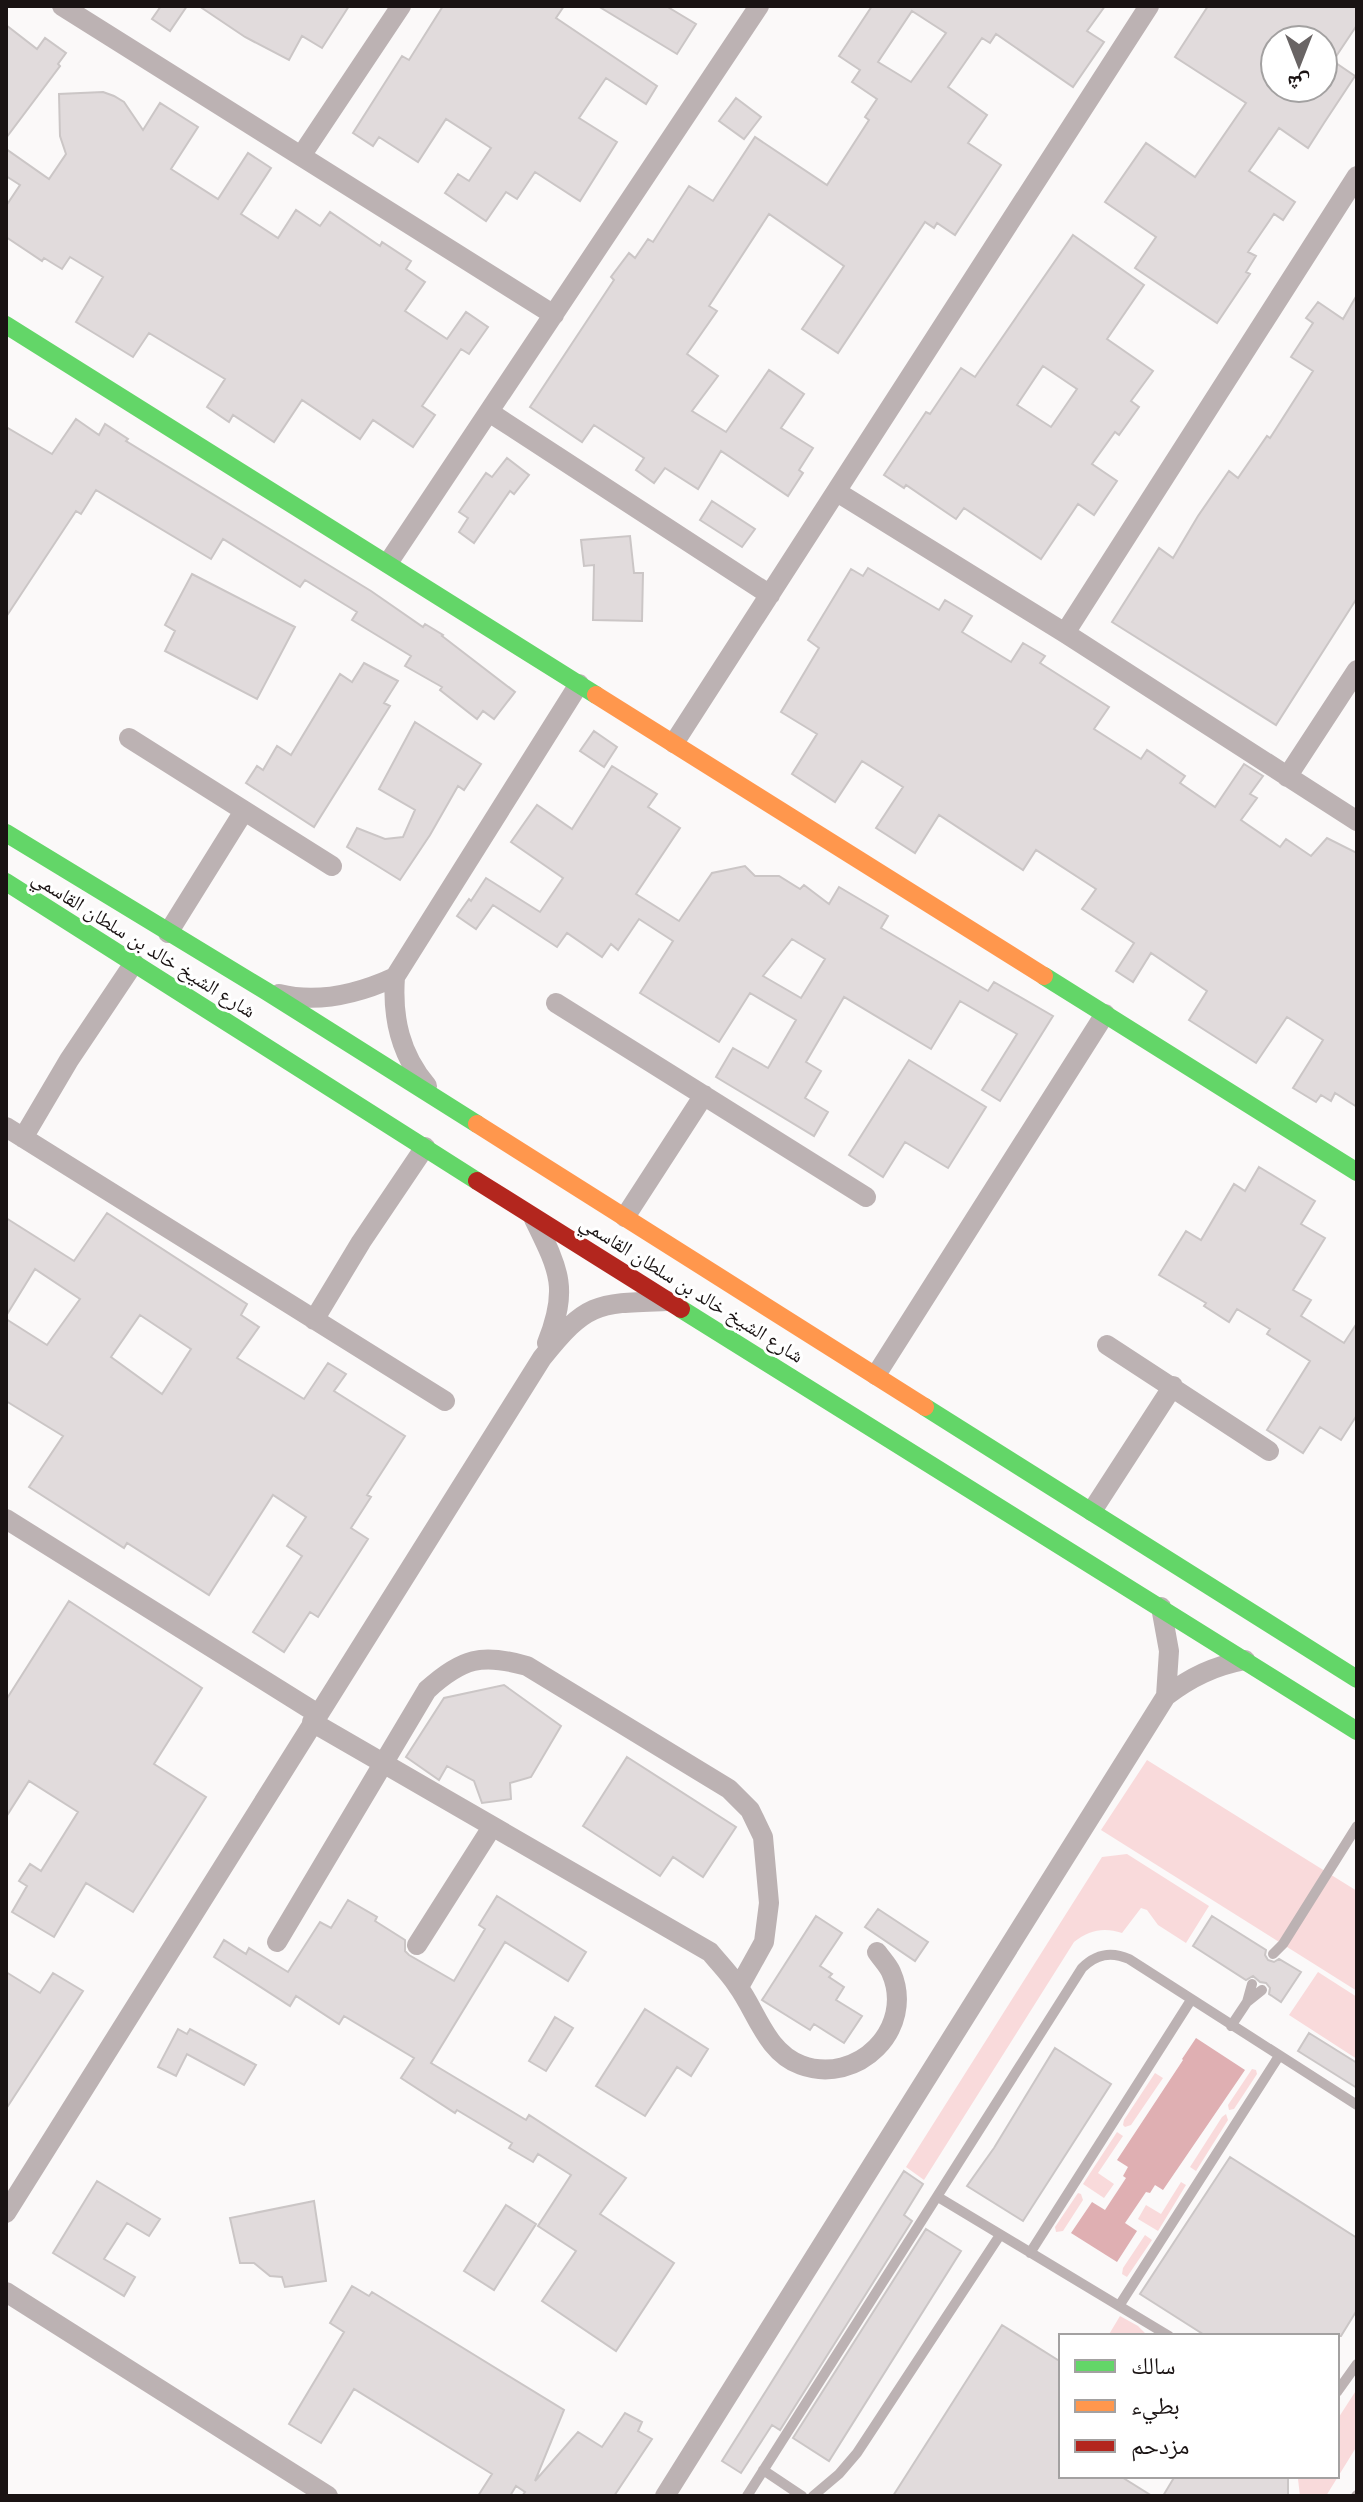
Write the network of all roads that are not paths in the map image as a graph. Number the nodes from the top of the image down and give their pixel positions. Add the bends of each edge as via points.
1 (401, 6) edge
2 (759, 6) edge
3 (1149, 6) edge
4 (75, 9) edge
5 (301, 156) junction
6 (1357, 176) edge
7 (554, 315) junction
8 (6, 325) edge
9 (489, 412) junction
10 (837, 492) junction
11 (388, 563) junction
12 (770, 595) junction
13 (1065, 633) junction
14 (1357, 670) edge
15 (579, 684) junction
16 (129, 738) dead end
17 (674, 743) junction
18 (1287, 777) junction
19 (244, 811) junction
20 (1357, 821) edge
21 (6, 833) edge
22 (332, 866) dead end
23 (6, 882) edge
24 (168, 933) junction
25 (134, 963) junction
26 (395, 977) junction
27 (266, 991) junction
28 (556, 1003) dead end
29 (1105, 1014) junction
30 (704, 1095) junction
31 (438, 1099) junction
32 (15, 1132) edge
33 (425, 1147) junction
34 (1357, 1172) edge
35 (866, 1197) dead end
36 (531, 1214) junction
37 (625, 1217) junction
38 (669, 1301) junction
39 (314, 1320) junction
40 (1107, 1345) dead end
41 (542, 1358) junction
42 (876, 1375) junction
43 (1173, 1386) junction
44 (445, 1401) dead end
45 (1269, 1451) dead end
46 (1092, 1511) junction
47 (8, 1525) edge
48 (1105, 1571) junction
49 (1146, 1578) dead end
50 (1161, 1607) junction
51 (1245, 1660) junction
52 (1357, 1679) edge
53 (1166, 1696) junction
54 (315, 1718) junction
55 (1357, 1731) edge
56 (382, 1764) junction
57 (1357, 1826) edge
58 (492, 1827) junction
59 (277, 1942) dead end
60 (417, 1945) dead end
61 (877, 1952) dead end
62 (1277, 1954) dead end
63 (1252, 1984) dead end
64 (739, 1987) junction
65 (1262, 1990) dead end
66 (1191, 2000) junction
67 (1247, 2002) junction
68 (1231, 2026) junction
69 (1279, 2056) junction
70 (1357, 2105) edge
71 (938, 2197) junction
72 (6, 2213) edge
73 (1000, 2235) junction
74 (1030, 2253) junction
75 (6, 2292) edge
76 (1119, 2306) junction
77 (1164, 2334) edge
78 (1357, 2364) edge
79 (1339, 2389) edge
80 (763, 2470) junction
81 (328, 2496) edge
82 (665, 2496) edge
83 (747, 2496) edge
84 (802, 2496) edge
85 (813, 2496) edge

1 - 5 street
2 - 7 street
3 - 10 street
4 - 5 street
5 - 7 street
6 - 13 street
7 - 9 street
8 - 11 main road
9 - 11 street
9 - 12 street
10 - 12 street
10 - 13 street
11 - 15 main road
12 - 17 street
13 - 18 street
14 - 18 street
15 - 17 main road
15 - 26 street
16 - 19 street
17 - 29 main road
18 - 20 street
19 - 22 street
19 - 24 street
21 - 24 main road, شارع الشيخ خالد بن سلطان القاسمي
23 - 25 main road, شارع الشيخ خالد بن سلطان القاسمي
24 - 27 main road, شارع الشيخ خالد بن سلطان القاسمي
25 - 32 street
25 - 33 main road, شارع الشيخ خالد بن سلطان القاسمي
26 - 27 street via 346,995 320,998
26 - 31 street via 393,1003 406,1055
27 - 31 main road, شارع الشيخ خالد بن سلطان القاسمي
28 - 30 street
29 - 34 main road
29 - 42 street
30 - 35 street
30 - 37 street
31 - 37 main road, شارع الشيخ خالد بن سلطان القاسمي
32 - 39 street
33 - 36 main road, شارع الشيخ خالد بن سلطان القاسمي
33 - 39 street
36 - 38 main road, شارع الشيخ خالد بن سلطان القاسمي
36 - 41 street via 561,1288 556,1322
37 - 42 main road, شارع الشيخ خالد بن سلطان القاسمي
38 - 41 street via 604,1305 587,1312
38 - 48 main road, شارع الشيخ خالد بن سلطان القاسمي
39 - 44 street
40 - 43 street
41 - 54 street
42 - 46 main road, شارع الشيخ خالد بن سلطان القاسمي
43 - 45 street
43 - 46 street
46 - 52 main road, شارع الشيخ خالد بن سلطان القاسمي via 1212,1600
47 - 54 street
48 - 49 main road via 1120,1569
48 - 50 main road, شارع الشيخ خالد بن سلطان القاسمي
50 - 51 main road, شارع الشيخ خالد بن سلطان القاسمي
50 - 53 street via 1169,1651
51 - 53 street via 1202,1672
51 - 55 main road, شارع الشيخ خالد بن سلطان القاسمي
53 - 82 street
54 - 56 street
54 - 72 street
56 - 58 street
56 - 59 street
56 - 64 street via 427,1690 448,1671 473,1660 500,1658 527,1666 729,1789 750,1810 763,1837 769,1903 764,1942
57 - 62 lane
58 - 60 street
58 - 64 street via 710,1952
61 - 64 street via 891,1971 895,2018 885,2040 846,2068 799,2065 779,2051
63 - 67 lane
65 - 67 lane
66 - 68 lane
66 - 71 lane via 1119,1955 1090,1960
66 - 74 lane
67 - 68 lane
68 - 69 lane
69 - 70 lane
69 - 76 lane
71 - 73 lane
71 - 80 lane
73 - 74 lane
73 - 85 lane via 857,2453
74 - 76 lane
75 - 81 street
76 - 77 lane
78 - 79 lane
80 - 83 lane
80 - 84 lane

